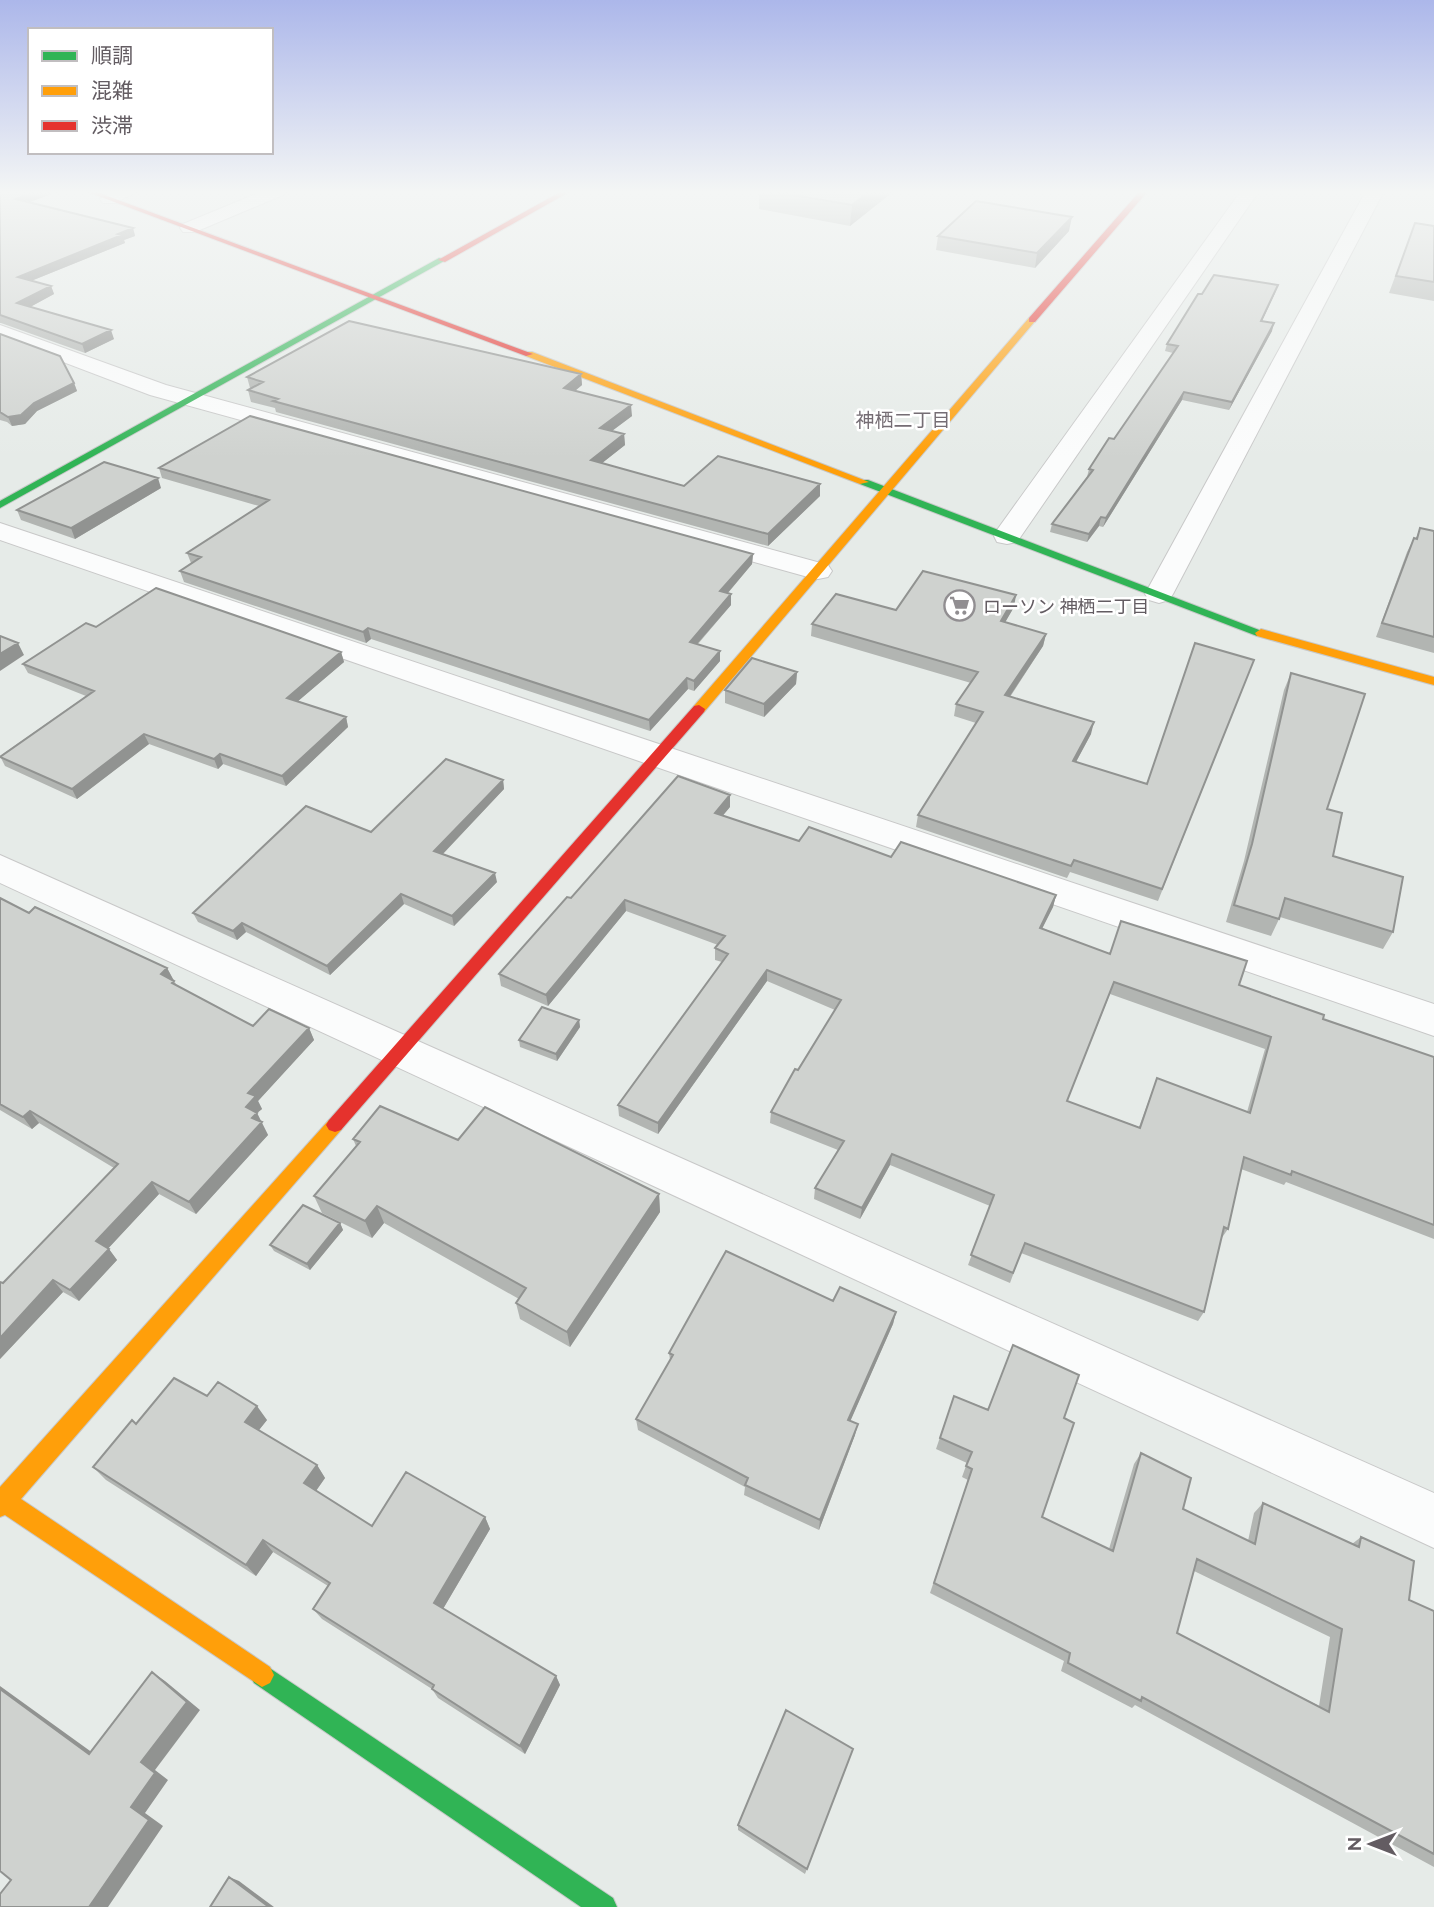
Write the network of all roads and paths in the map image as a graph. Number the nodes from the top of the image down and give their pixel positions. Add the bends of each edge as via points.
1 (332, 280) edge
2 (405, 280) edge
3 (1067, 280) edge
4 (1187, 280) edge
5 (1327, 280) edge
6 (376, 296) junction
7 (0, 331) edge
8 (193, 399) junction
9 (885, 489) junction
10 (0, 505) edge
11 (0, 531) edge
12 (1007, 536) junction
13 (818, 571) junction
14 (1159, 594) junction
15 (1434, 681) edge
16 (659, 757) junction
17 (0, 868) edge
18 (1434, 1020) edge
19 (401, 1050) junction
20 (1, 1502) edge
21 (1434, 1521) edge
22 (604, 1907) edge

1 - 6 street
2 - 6 street
3 - 9 street
4 - 12 street
5 - 14 street
6 - 8 street
6 - 9 street
7 - 8 street
8 - 10 street
8 - 13 street
9 - 12 street
9 - 13 street
11 - 16 street
12 - 14 street
13 - 16 street
14 - 15 street via 1283,641
16 - 18 street
16 - 19 street
17 - 19 street
19 - 20 street
19 - 21 street
20 - 22 street

